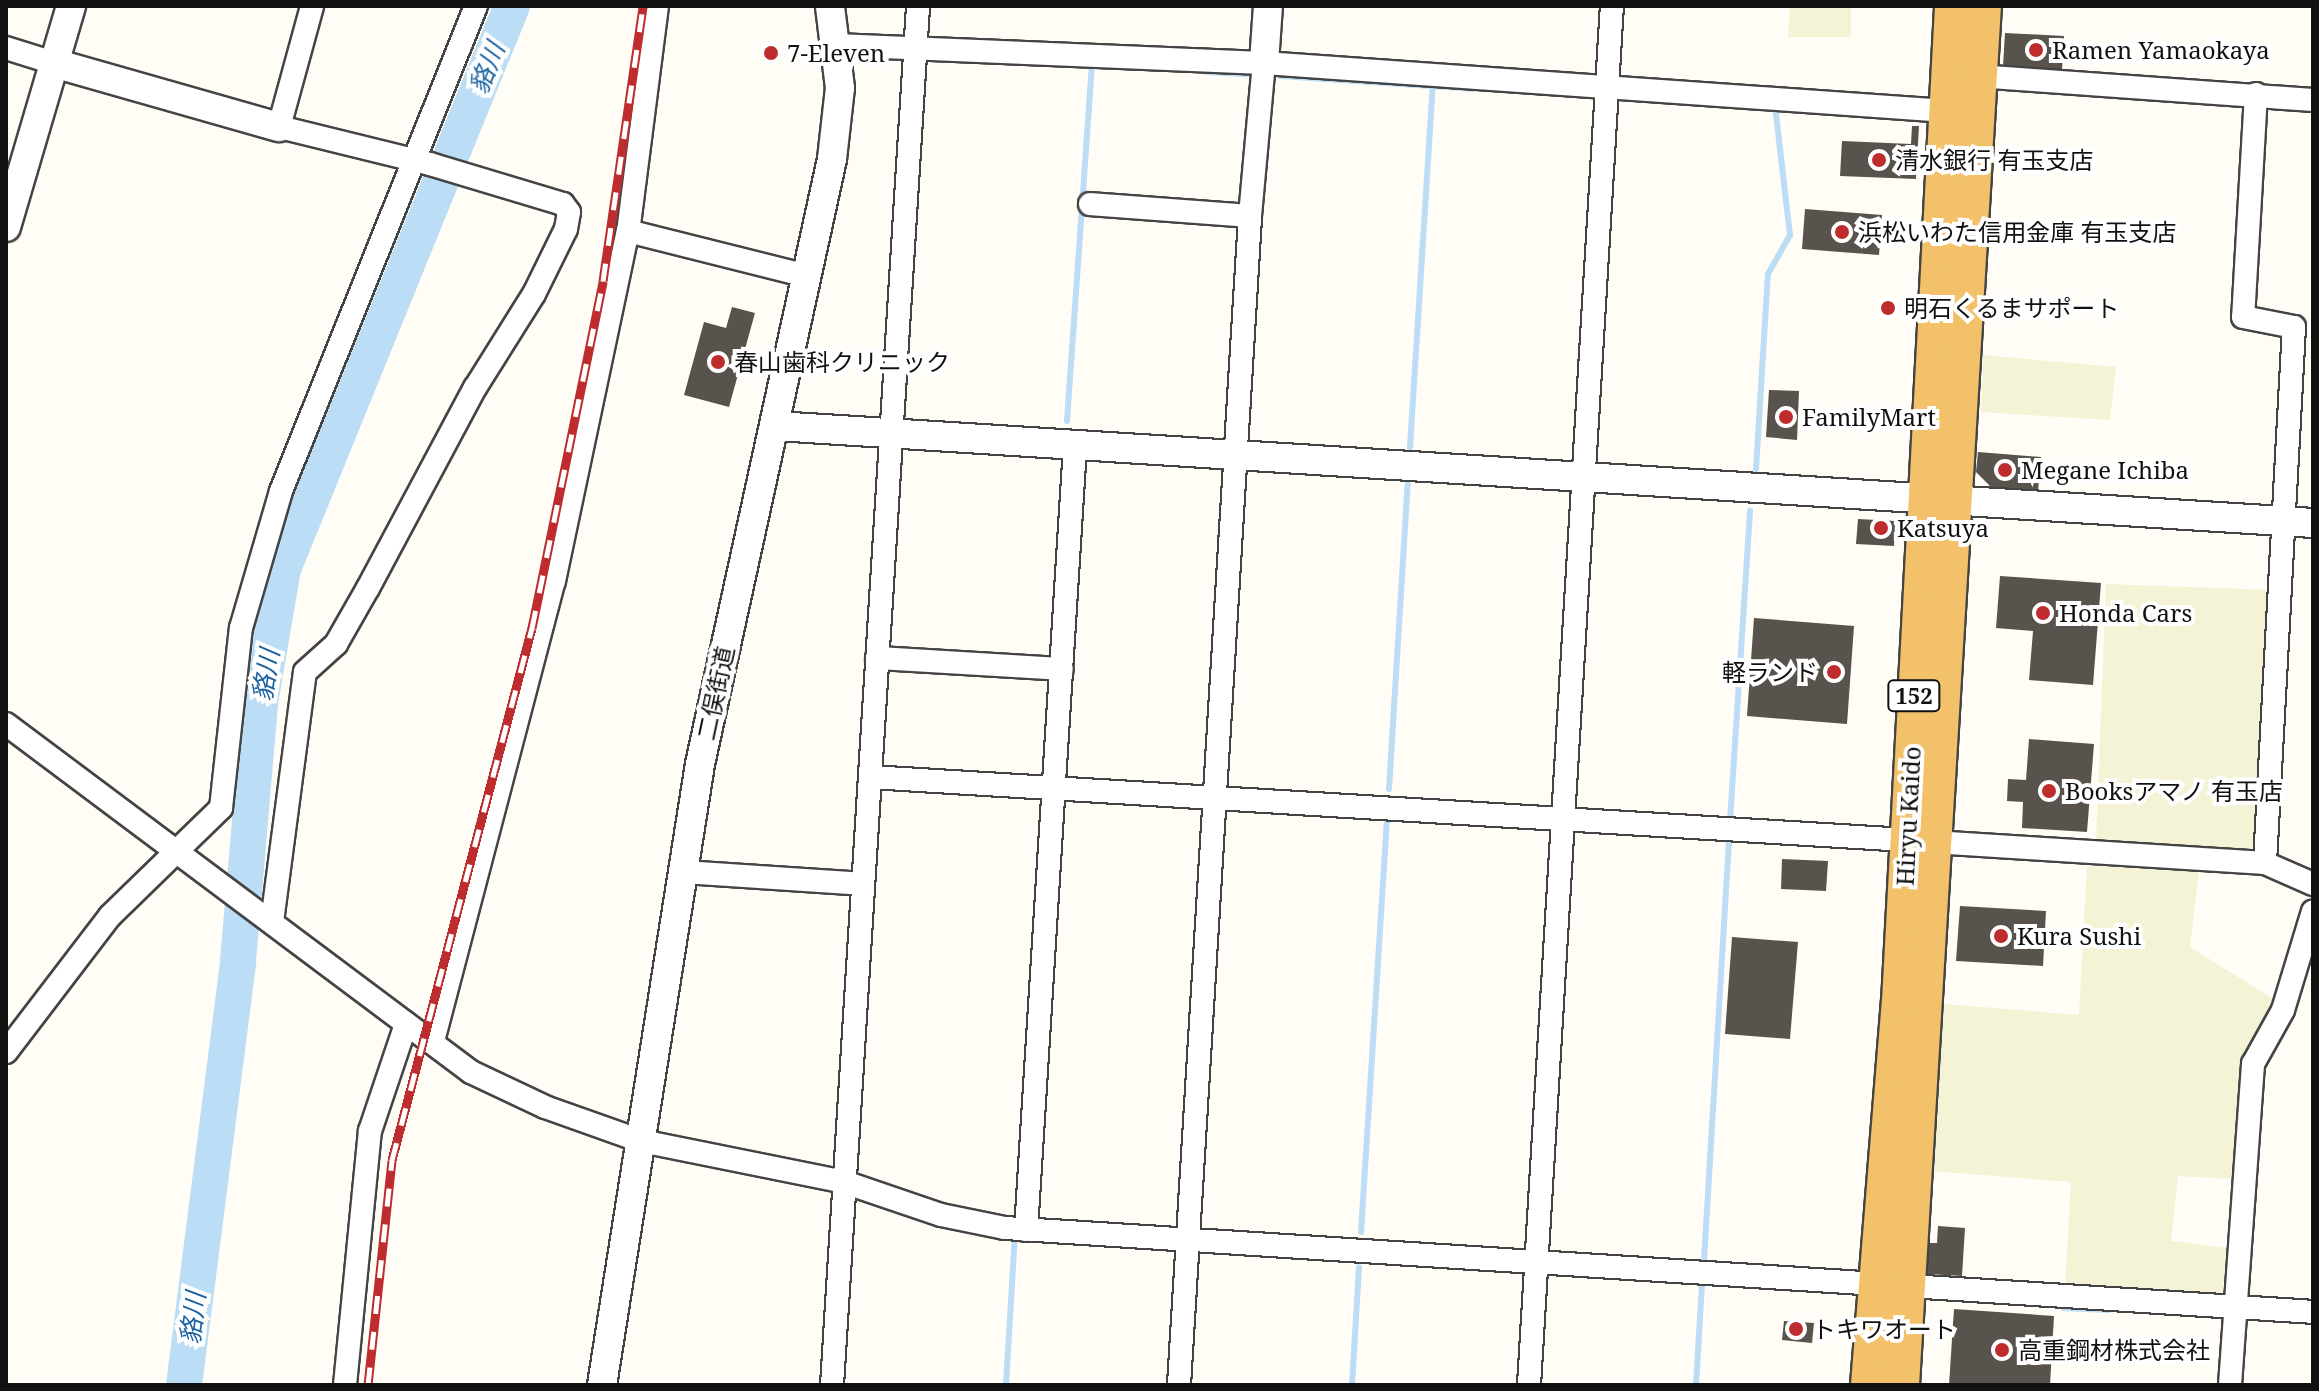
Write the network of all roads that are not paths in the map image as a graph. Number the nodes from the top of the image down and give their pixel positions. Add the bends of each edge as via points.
1 (71, 6) edge
2 (312, 6) edge
3 (476, 6) edge
4 (657, 6) edge
5 (830, 6) edge
6 (918, 6) edge
7 (1268, 6) edge
8 (1612, 6) edge
9 (1953, 6) edge
10 (1983, 6) edge
11 (835, 45) junction
12 (916, 45) junction
13 (6, 48) edge
14 (54, 63) junction
15 (1264, 63) junction
16 (1977, 76) junction
17 (1605, 90) junction
18 (2313, 93) edge
19 (2256, 94) junction
20 (1946, 111) junction
21 (279, 127) junction
22 (423, 164) junction
23 (1090, 204) dead end
24 (1250, 216) junction
25 (6, 227) edge
26 (628, 231) junction
27 (807, 276) junction
28 (776, 426) junction
29 (890, 436) junction
30 (1075, 446) junction
31 (1238, 455) junction
32 (1585, 478) junction
33 (1939, 499) junction
34 (2300, 522) edge
35 (877, 658) junction
36 (1053, 668) junction
37 (7, 727) edge
38 (870, 777) junction
39 (1055, 788) junction
40 (1217, 797) junction
41 (1562, 820) junction
42 (1920, 841) junction
43 (176, 851) junction
44 (2265, 863) junction
45 (683, 872) junction
46 (862, 884) junction
47 (2313, 884) edge
48 (2313, 911) edge
49 (263, 916) junction
50 (406, 1024) junction
51 (433, 1041) junction
52 (6, 1052) edge
53 (641, 1141) junction
54 (844, 1182) junction
55 (1018, 1229) junction
56 (1188, 1241) junction
57 (1537, 1259) junction
58 (1893, 1285) junction
59 (2235, 1307) junction
60 (2313, 1312) edge
61 (345, 1385) edge
62 (602, 1385) edge
63 (832, 1385) edge
64 (1179, 1385) edge
65 (1529, 1385) edge
66 (1869, 1385) edge
67 (1901, 1385) edge
68 (2230, 1385) edge

1 - 14 street
2 - 21 street
3 - 22 street
4 - 26 street
5 - 11 street, 二俣街道
6 - 12 street
7 - 15 street
8 - 17 street
9 - 20 highway, Hiryu Kaido / 152
10 - 16 highway, Hiryu Kaido / 152
11 - 12 street
11 - 27 street, 二俣街道 via 840,88 832,159
12 - 15 street
12 - 29 street
13 - 14 street
14 - 21 street
14 - 25 street
15 - 17 street
15 - 24 street
16 - 19 street
16 - 33 highway, Hiryu Kaido / 152
17 - 20 street
17 - 32 street
18 - 19 street
19 - 34 street via 2243,317 2294,327
20 - 33 highway, Hiryu Kaido / 152
21 - 22 street
22 - 43 street via 281,491 241,628 221,808
22 - 49 street via 563,204 569,212 566,229 336,644 305,672
23 - 24 street
24 - 31 street
26 - 27 street
26 - 51 street via 561,551
27 - 28 street, 二俣街道
28 - 29 street
28 - 45 street, 二俣街道 via 703,750
29 - 30 street
29 - 35 street
30 - 31 street
30 - 36 street
31 - 32 street
31 - 40 street
32 - 33 street
32 - 41 street
33 - 34 street
33 - 42 highway, Hiryu Kaido / 152
34 - 44 street
35 - 36 street
35 - 38 street
36 - 39 street
37 - 43 street
38 - 39 street
38 - 46 street
39 - 40 street
39 - 55 street
40 - 41 street
40 - 56 street
41 - 42 street
41 - 57 street
42 - 44 street
42 - 58 highway, Hiryu Kaido / 152
43 - 49 street
43 - 52 street via 110,916
44 - 47 street
45 - 46 street
45 - 53 street, 二俣街道
46 - 54 street
48 - 59 street via 2283,1010 2253,1064
49 - 50 street
50 - 51 street
50 - 61 street via 370,1131
51 - 53 street via 500,1088
53 - 54 street
53 - 62 street, 二俣街道
54 - 55 street via 941,1215
54 - 63 street
55 - 56 street
56 - 57 street
56 - 64 street
57 - 58 street
57 - 65 street
58 - 59 street
58 - 66 highway, Hiryu Kaido / 152
58 - 67 highway, Hiryu Kaido / 152
59 - 60 street
59 - 68 street

